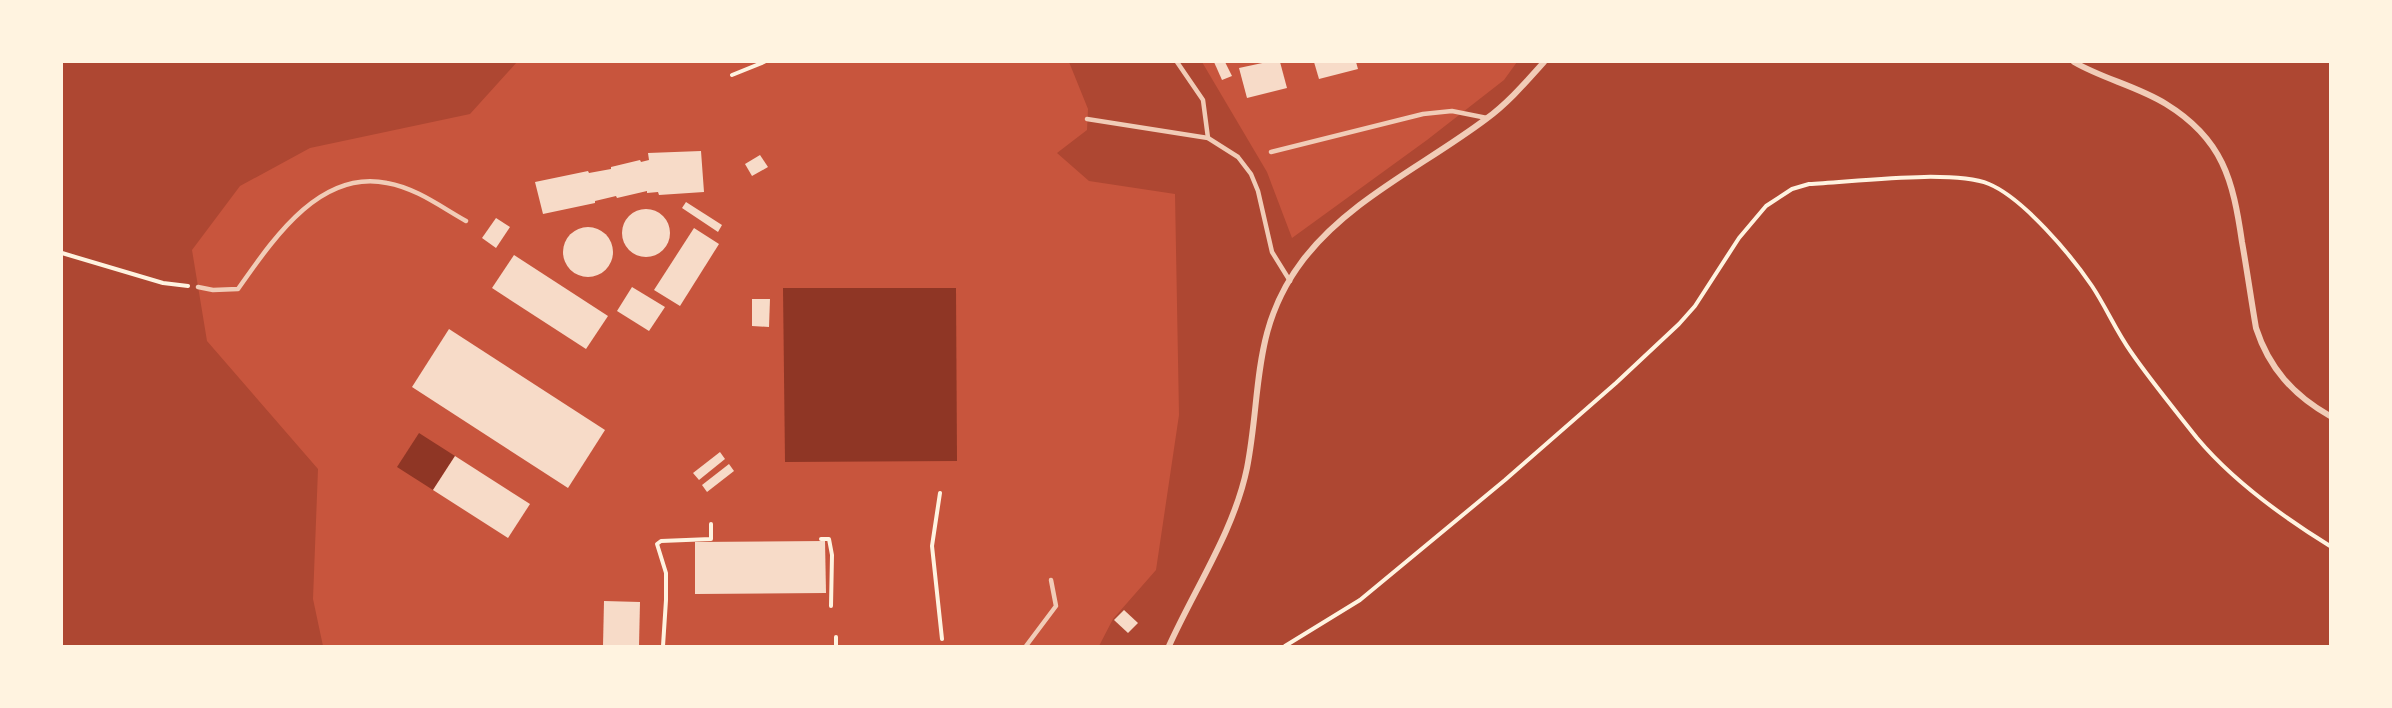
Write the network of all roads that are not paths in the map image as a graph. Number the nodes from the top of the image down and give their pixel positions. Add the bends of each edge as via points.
1 (1177, 62) edge
2 (1544, 62) edge
3 (2074, 62) edge
4 (1487, 118) junction
5 (1088, 119) dead end
6 (1208, 138) junction
7 (1271, 152) dead end
8 (466, 221) dead end
9 (1290, 281) junction
10 (198, 287) road end
11 (2331, 416) edge
12 (1052, 580) dead end
13 (1026, 646) edge
14 (1169, 646) edge

1 - 6 lane via 1203,100
2 - 4 street
3 - 11 street via 2167,105 2206,138 2220,158 2236,198 2262,347 2284,381
4 - 7 lane via 1452,111 1423,114
4 - 9 street via 1328,231
5 - 6 lane
6 - 9 lane via 1238,158 1251,174 1272,252
8 - 10 lane via 409,189 364,181 327,194 299,212 277,234 238,289
9 - 14 street via 1267,331 1247,468 1231,518
12 - 13 lane via 1056,606

